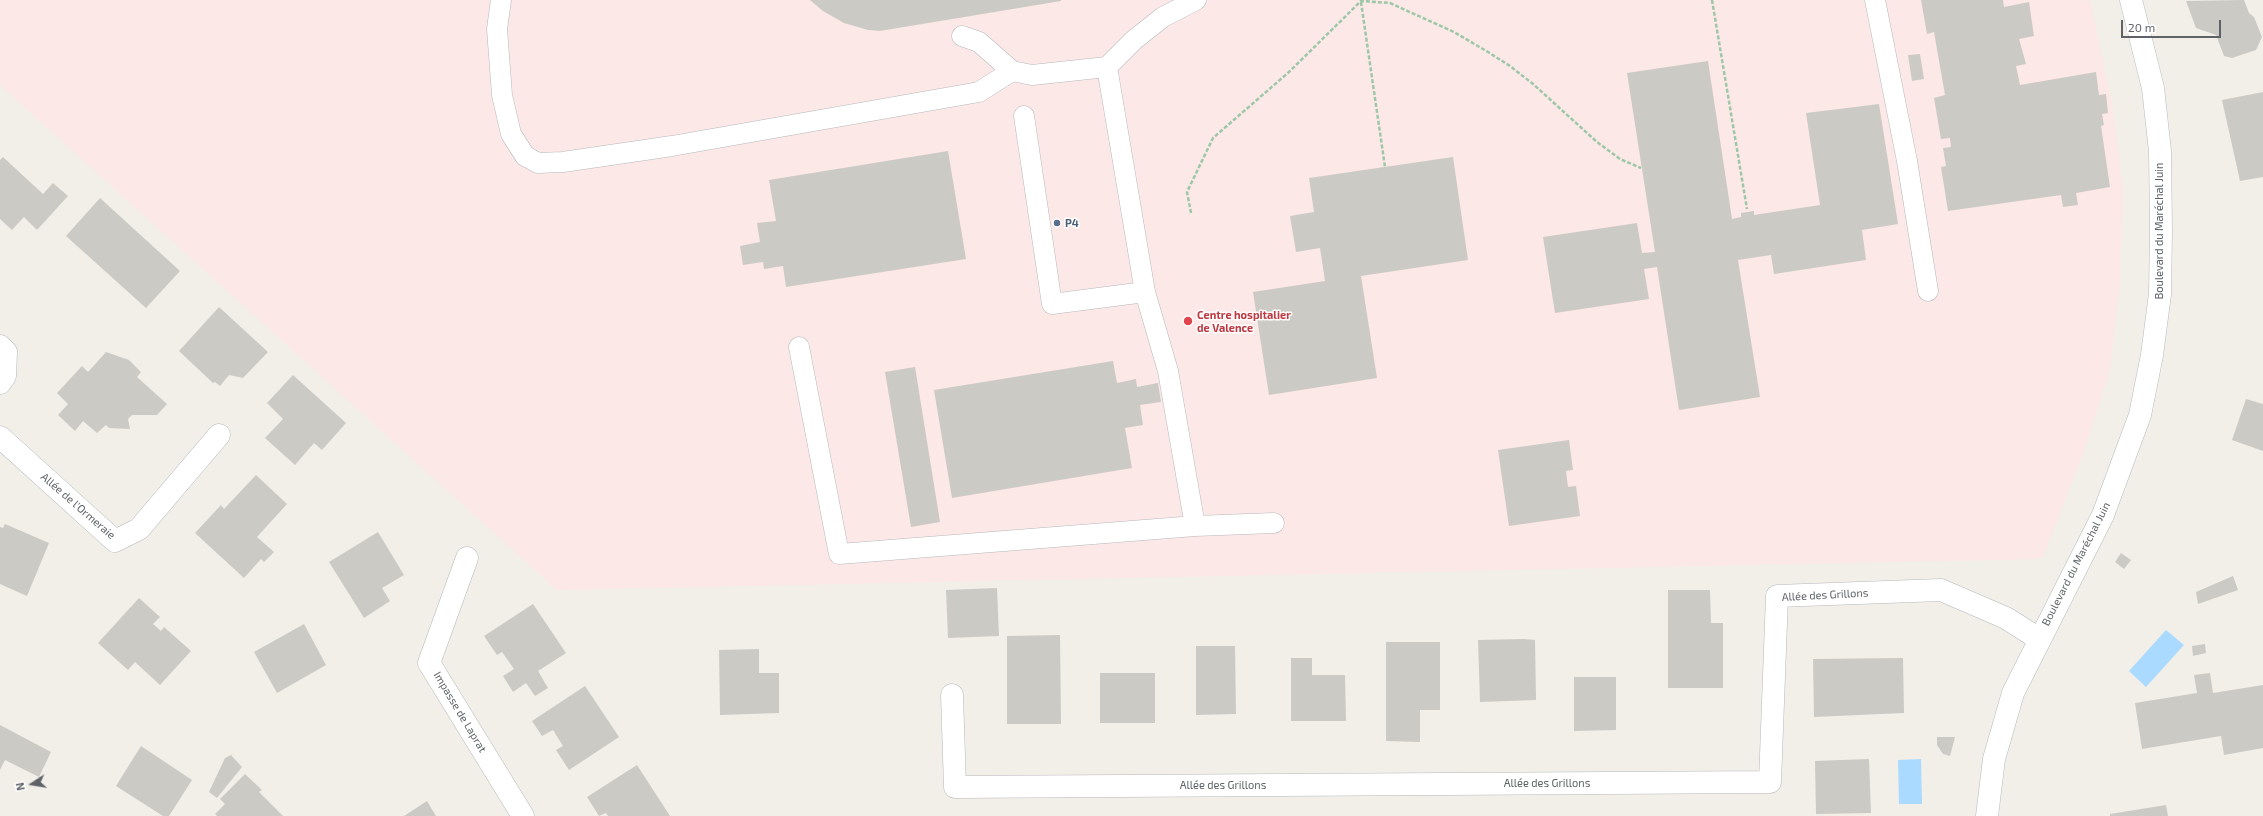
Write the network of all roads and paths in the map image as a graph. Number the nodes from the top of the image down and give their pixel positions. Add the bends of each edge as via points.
1 (501, 0) edge
2 (1196, 0) edge
3 (1712, 0) edge
4 (1875, 0) edge
5 (2131, 0) edge
6 (1361, 1) junction
7 (962, 36) dead end
8 (1107, 67) junction
9 (1012, 71) junction
10 (1024, 116) dead end
11 (1385, 167) dead end
12 (1641, 168) dead end
13 (1747, 209) dead end
14 (1191, 213) dead end
15 (1145, 292) junction
16 (1928, 292) dead end
17 (0, 346) edge
18 (799, 347) dead end
19 (0, 383) edge
20 (219, 434) dead end
21 (0, 437) edge
22 (1274, 523) dead end
23 (1195, 526) junction
24 (467, 558) dead end
25 (2039, 639) junction
26 (952, 695) dead end
27 (523, 816) edge
28 (1987, 816) edge

1 - 9 lane via 496,29 502,95 511,134 525,156 538,163 563,162 672,146 979,92
2 - 8 lane via 1163,17 1134,40
3 - 13 path
4 - 16 lane via 1907,161
5 - 25 street, Boulevard du Maréchal Juin via 2152,88 2160,151 2160,294 2152,355 2140,415 2103,516
6 - 11 path
6 - 12 path via 1390,3 1454,32 1481,48 1533,84 1597,142 1620,159
6 - 14 path via 1289,72 1213,138 1187,192
7 - 9 lane via 979,42
8 - 9 lane via 1032,75
8 - 15 lane
10 - 15 lane via 1052,304
15 - 23 lane via 1168,371
17 - 19 street via 6,352 6,376
18 - 23 lane via 839,554
20 - 21 street, Allée de l'Ormeraie via 139,529 115,541
22 - 23 lane
24 - 27 street, Impasse de Laprat via 429,663
25 - 26 street, Allée des Grillons via 2006,618 1941,590 1777,596 1770,782 955,787
25 - 28 street, Boulevard du Maréchal Juin via 2013,693 1994,759

